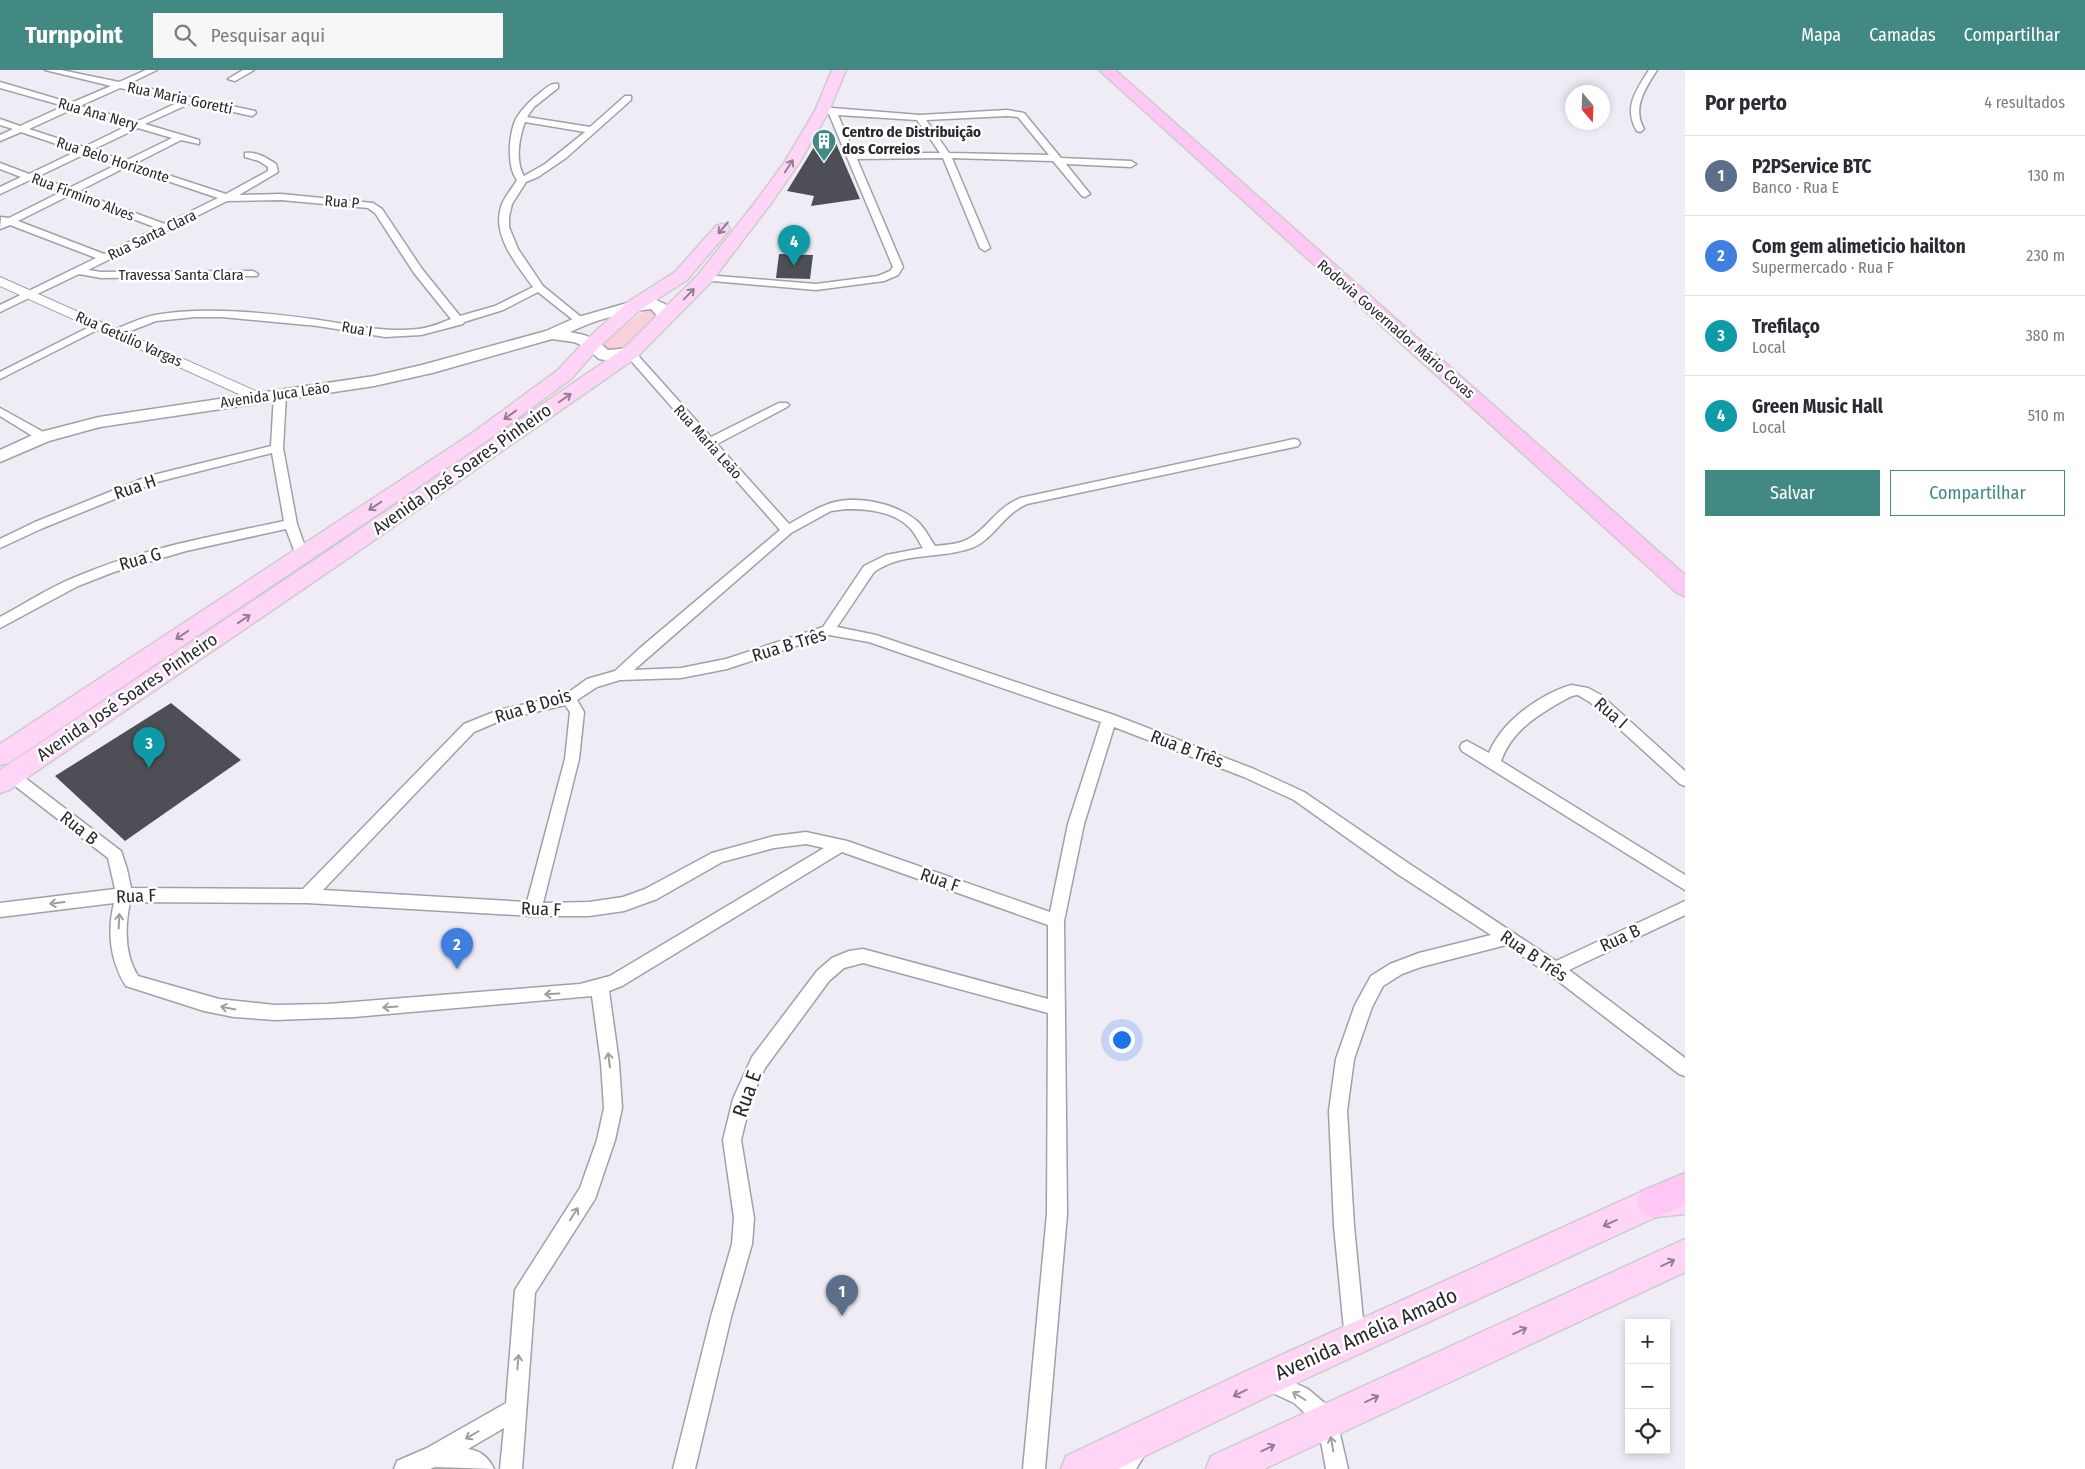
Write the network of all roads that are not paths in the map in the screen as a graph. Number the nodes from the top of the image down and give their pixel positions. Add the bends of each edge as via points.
1 (49, 70) edge
2 (152, 70) edge
3 (250, 70) edge
4 (824, 70) edge
5 (839, 70) edge
6 (1106, 70) edge
7 (1653, 70) edge
8 (232, 79) dead end
9 (0, 85) edge
10 (119, 86) junction
11 (555, 86) dead end
12 (628, 98) dead end
13 (189, 100) junction
14 (72, 106) junction
15 (827, 111) junction
16 (252, 113) dead end
17 (920, 118) junction
18 (520, 119) junction
19 (0, 122) edge
20 (137, 125) junction
21 (20, 129) junction
22 (1640, 129) dead end
23 (590, 130) junction
24 (0, 138) edge
25 (179, 138) junction
26 (196, 142) dead end
27 (85, 150) junction
28 (248, 155) dead end
29 (851, 156) junction
30 (947, 156) junction
31 (1057, 159) junction
32 (128, 164) junction
33 (1131, 164) dead end
34 (0, 166) edge
35 (28, 177) junction
36 (522, 180) junction
37 (0, 191) edge
38 (70, 192) junction
39 (1085, 194) dead end
40 (227, 198) junction
41 (3, 222) edge
42 (166, 228) junction
43 (985, 248) dead end
44 (106, 258) junction
45 (79, 272) junction
46 (253, 274) dead end
47 (705, 278) junction
48 (0, 281) edge
49 (539, 288) junction
50 (30, 295) junction
51 (634, 306) junction
52 (0, 309) edge
53 (667, 317) junction
54 (581, 321) junction
55 (459, 322) junction
56 (99, 325) junction
57 (116, 333) junction
58 (552, 334) junction
59 (592, 344) junction
60 (630, 353) junction
61 (0, 376) edge
62 (280, 395) junction
63 (257, 397) junction
64 (783, 405) dead end
65 (0, 411) edge
66 (43, 437) junction
67 (709, 443) junction
68 (1294, 443) dead end
69 (277, 448) junction
70 (0, 457) edge
71 (291, 524) junction
72 (787, 530) junction
73 (0, 544) edge
74 (932, 551) junction
75 (302, 555) junction
76 (1685, 588) edge
77 (0, 623) edge
78 (828, 630) junction
79 (620, 676) junction
80 (569, 699) junction
81 (1109, 720) junction
82 (1467, 747) dead end
83 (0, 756) edge
84 (1493, 763) junction
85 (6, 779) edge
86 (1685, 780) edge
87 (841, 845) junction
88 (1685, 883) edge
89 (123, 895) junction
90 (307, 896) junction
91 (1685, 908) edge
92 (533, 909) junction
93 (0, 910) edge
94 (1056, 921) junction
95 (1507, 938) junction
96 (1555, 969) junction
97 (600, 988) junction
98 (1055, 1008) junction
99 (1685, 1068) edge
100 (1685, 1188) edge
101 (1670, 1201) edge
102 (1685, 1255) edge
103 (1355, 1340) junction
104 (1267, 1379) junction
105 (514, 1410) junction
106 (1328, 1419) junction
107 (1143, 1440) junction
108 (435, 1456) junction
109 (405, 1469) edge
110 (483, 1469) edge
111 (511, 1469) edge
112 (684, 1469) edge
113 (1034, 1469) edge
114 (1080, 1469) edge
115 (1123, 1469) edge
116 (1224, 1469) edge
117 (1337, 1469) edge

1 - 10 street, Rua Maria Goretti
2 - 10 street
3 - 8 street
4 -> 51 main road, Avenida José Soares Pinheiro via 808,109 751,196 689,269
5 - 15 main road, Avenida José Soares Pinheiro
6 - 76 highway, Rodovia Governador Mário Covas
7 - 22 street via 1635,101 1633,116
9 - 14 street, Rua Ana Nery
10 - 13 street, Rua Maria Goretti
10 - 14 street
11 - 18 street via 535,101
12 - 23 street
13 - 16 street, Rua Maria Goretti
13 - 20 street
14 - 20 street, Rua Ana Nery
14 - 21 street
15 - 17 street
15 - 29 street
47 -> 15 main road, Avenida José Soares Pinheiro via 766,199
17 - 30 street
17 - 31 street via 1021,115
18 - 23 street
18 - 36 street via 513,160
19 - 21 street, Rua Belo Horizonte
20 - 25 street, Rua Ana Nery
20 - 27 street
21 - 24 street
21 - 27 street, Rua Belo Horizonte
23 - 36 street via 565,154 534,176
25 - 26 street, Rua Ana Nery
25 - 32 street
27 - 32 street, Rua Belo Horizonte
27 - 35 street
28 - 40 street, Rua Santa Clara via 268,162 273,166 273,172
29 - 30 street
29 - 47 street via 898,266 894,273 880,279 816,287
30 - 31 street
30 - 43 street
31 - 33 street
31 - 39 street
32 - 38 street
32 - 40 street, Rua Belo Horizonte
34 - 35 street, Rua Firmino Alves
35 - 37 street
35 - 38 street, Rua Firmino Alves
36 - 49 street via 506,207 503,226
38 - 41 street
38 - 42 street, Rua Firmino Alves
40 - 42 street, Rua Santa Clara
40 - 55 street, Rua P via 281,197 370,205 379,211 418,271
41 - 44 street
42 - 44 street, Rua Santa Clara
44 - 45 street, Rua Santa Clara
45 - 46 street, Travessa Santa Clara via 101,275
45 - 50 street, Rua Santa Clara
53 -> 47 main road, Avenida José Soares Pinheiro
48 - 50 street, Rua Getúlio Vargas
49 - 54 street
49 - 55 street, Rua I
50 - 52 street, Rua Santa Clara
50 - 56 street, Rua Getúlio Vargas
51 - 53 main road, Avenida Juca Leão via 654,304
51 - 54 main road, Avenida Juca Leão
51 - 59 main road, Avenida José Soares Pinheiro
53 - 60 main road, Avenida José Soares Pinheiro
54 - 58 main road, Avenida Juca Leão
55 - 57 street, Rua I via 421,332 385,334 318,322 195,314 156,318
56 - 57 street, Rua Getúlio Vargas
56 - 61 street
57 - 63 street, Rua Getúlio Vargas
58 - 59 main road, Avenida Juca Leão via 569,335
58 - 62 main road, Avenida Juca Leão via 426,370
59 - 60 main road, Avenida Juca Leão via 605,355
59 -> 75 main road, Avenida José Soares Pinheiro via 564,374 478,438
60 - 67 street, Rua Maria Leão
85 -> 60 main road, Avenida José Soares Pinheiro
62 - 63 main road, Avenida Juca Leão
62 - 69 street
63 - 66 main road, Avenida Juca Leão via 99,422
64 - 67 street
65 - 66 street
66 - 70 main road, Avenida Juca Leão
67 - 72 street, Rua Maria Leão
68 - 74 street via 1024,501 1001,514 977,540 963,546
69 - 71 street
69 - 73 street, Rua H via 153,480
71 - 75 street
71 - 77 street, Rua G via 160,553 111,568 69,586
72 - 74 street, Rua B Dois via 828,508 878,506 896,513 914,526
72 - 79 street, Rua B Dois
74 - 78 street via 877,563
75 -> 83 main road, Avenida José Soares Pinheiro
78 - 79 street, Rua B Três via 727,664 681,673
78 - 81 street, Rua B Três via 871,638
79 - 80 street, Rua B Dois via 592,683
80 - 90 street, Rua B Dois via 499,715 469,728
80 - 92 street via 577,712 572,759
81 - 94 street via 1076,824
81 - 95 street, Rua B Três via 1249,773 1299,796
82 - 84 street
84 - 86 street, Rua I via 1497,747 1522,717 1577,690 1596,699
84 - 88 street
85 - 89 street, Rua B via 115,856
87 - 92 street, Rua F via 806,838 774,842 718,857 651,894 624,904 589,909
87 - 94 street, Rua F
87 - 97 street
89 - 90 street, Rua F
89 -> 93 street, Rua F
97 -> 89 street, Rua B via 498,1000 306,1013 246,1011 203,1004 132,981 128,976 122,960 118,923
90 - 92 street, Rua F
91 - 96 street, Rua B
94 - 98 street
95 - 96 street, Rua B Três
95 - 103 street via 1396,969 1377,981 1364,1005 1345,1059 1338,1111 1344,1226
96 - 99 street, Rua B Três
105 -> 97 street via 525,1290 588,1193 613,1108
98 - 112 street, Rua E via 863,956 838,963 823,976 758,1063 742,1099 732,1140 744,1218 742,1244
98 - 113 street via 1057,1214
100 - 101 highway
101 -> 103 main road, Avenida Amélia Amado
106 -> 102 main road
103 - 104 main road, Avenida Amélia Amado
106 -> 104 street via 1301,1396
104 -> 107 main road, Avenida Amélia Amado
105 -> 108 street
105 - 111 street
116 -> 106 main road
117 -> 106 street
107 - 114 main road, Avenida Amélia Amado
107 - 115 street
108 - 109 street
108 - 110 street via 473,1460

